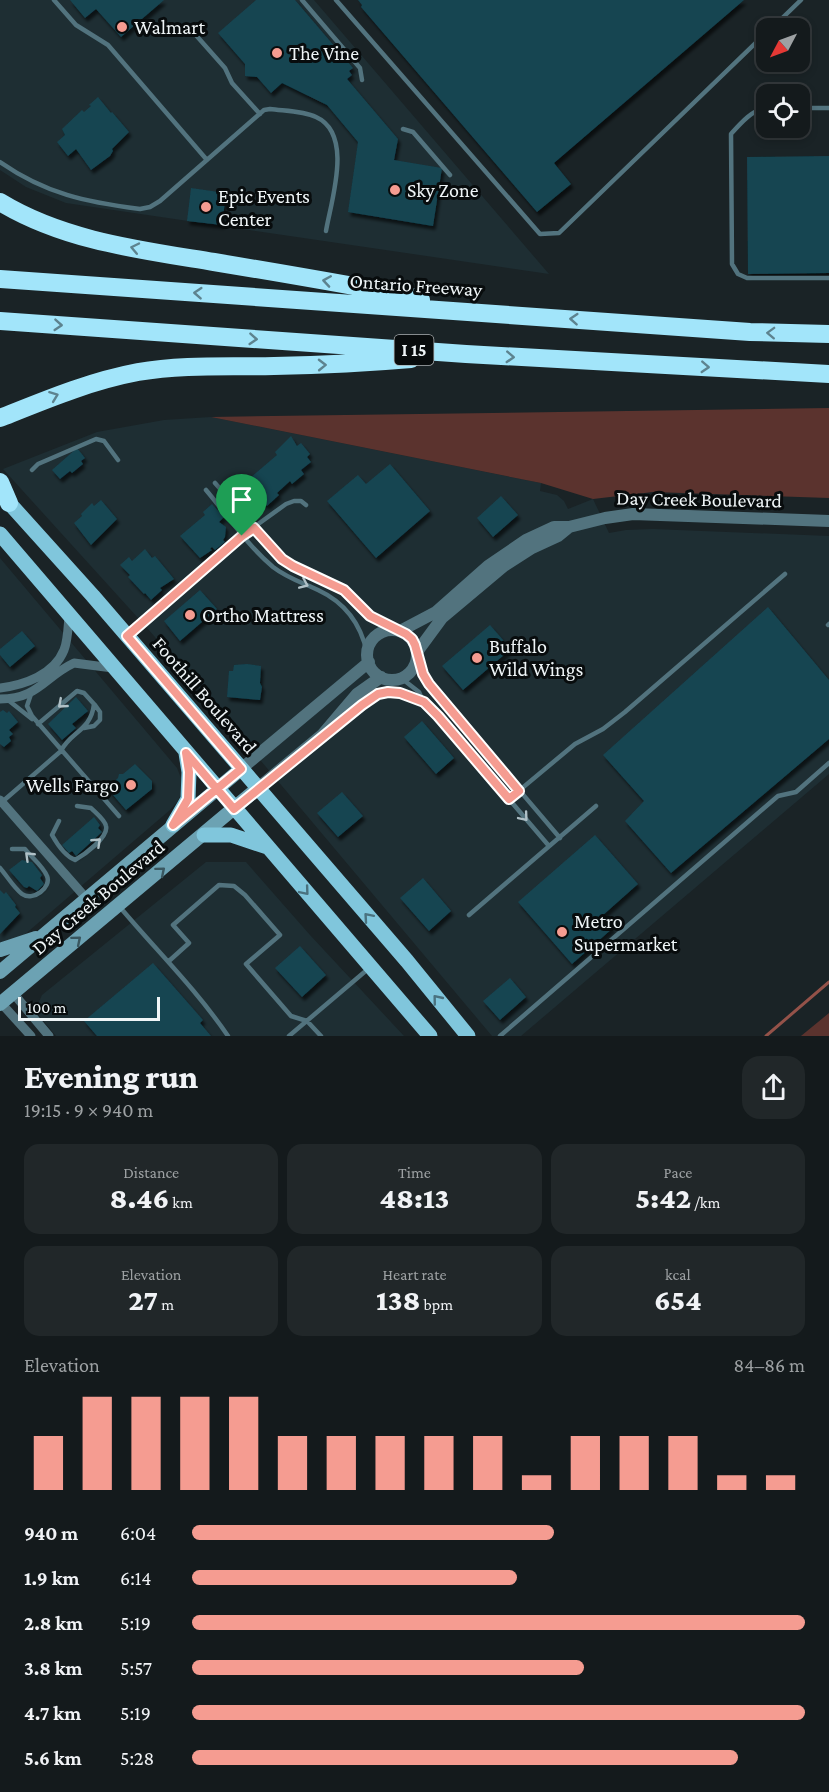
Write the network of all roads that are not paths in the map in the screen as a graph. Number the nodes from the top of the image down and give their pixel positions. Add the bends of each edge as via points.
1 (54, 0) edge
2 (302, 0) edge
3 (336, 0) edge
4 (801, 0) edge
5 (782, 18) edge
6 (194, 33) dead end
7 (756, 43) edge
8 (362, 80) dead end
9 (810, 108) edge
10 (829, 108) edge
11 (756, 112) edge
12 (260, 114) junction
13 (404, 129) dead end
14 (207, 160) junction
15 (0, 162) edge
16 (450, 175) dead end
17 (0, 202) edge
18 (326, 231) dead end
19 (829, 278) edge
20 (0, 279) edge
21 (445, 310) junction
22 (0, 321) edge
23 (829, 334) edge
24 (466, 354) junction
25 (829, 374) edge
26 (0, 418) edge
27 (118, 460) dead end
28 (32, 470) dead end
29 (0, 482) edge
30 (215, 483) dead end
31 (206, 490) dead end
32 (4, 498) edge
33 (306, 505) dead end
34 (829, 521) edge
35 (569, 527) junction
36 (254, 528) junction
37 (0, 534) edge
38 (242, 536) junction
39 (785, 574) dead end
40 (69, 616) junction
41 (397, 630) junction
42 (127, 636) junction
43 (417, 655) junction
44 (368, 658) junction
45 (113, 668) junction
46 (381, 677) junction
47 (401, 678) junction
48 (0, 688) edge
49 (32, 692) junction
50 (3, 699) edge
51 (424, 702) junction
52 (94, 704) junction
53 (38, 724) junction
54 (84, 728) junction
55 (323, 734) junction
56 (62, 751) junction
57 (186, 753) junction
58 (829, 763) edge
59 (241, 769) junction
60 (258, 788) junction
61 (217, 789) junction
62 (519, 791) junction
63 (509, 799) junction
64 (1, 801) edge
65 (76, 806) dead end
66 (596, 806) dead end
67 (234, 809) junction
68 (119, 816) dead end
69 (59, 821) dead end
70 (173, 825) junction
71 (204, 835) junction
72 (560, 838) junction
73 (549, 846) junction
74 (267, 847) junction
75 (12, 849) dead end
76 (0, 868) edge
77 (86, 898) junction
78 (118, 906) junction
79 (469, 915) dead end
80 (44, 935) junction
81 (0, 950) edge
82 (169, 961) junction
83 (370, 968) junction
84 (0, 972) edge
85 (0, 977) edge
86 (13, 993) junction
87 (0, 1003) edge
88 (307, 1021) junction
89 (31, 1036) edge
90 (49, 1036) edge
91 (228, 1036) edge
92 (289, 1036) edge
93 (321, 1036) edge
94 (430, 1036) edge
95 (468, 1036) edge
96 (500, 1036) edge

1 - 14 lane via 76,25 108,45
2 - 8 lane via 360,68
3 - 7 lane via 540,234 559,233
4 - 5 lane
6 - 12 lane
9 - 10 lane
11 - 19 lane via 731,134 735,271 747,278
12 - 14 lane
12 - 18 lane via 270,109 315,117 330,131 339,159
13 - 16 lane via 413,132
14 - 15 lane via 160,201 140,209 68,196 39,186
21 -> 17 highway via 412,297 86,238 39,222
21 -> 20 highway, Ontario Freeway / I 15
23 -> 21 highway, Ontario Freeway / I 15
22 -> 24 highway, I 15
24 -> 25 highway, I 15
26 -> 24 highway via 85,385 139,372 347,364
27 - 28 lane via 104,441 96,438
29 - 32 highway
30 - 36 lane
31 - 38 lane
32 - 42 main road, Foothill Boulevard
33 - 36 lane via 301,501 286,504
34 - 35 street, Day Creek Boulevard via 633,514
35 - 41 street, Day Creek Boulevard via 554,528 511,549 436,612
35 - 43 street, Day Creek Boulevard via 517,557 486,581 437,624
36 - 38 lane
36 - 41 lane via 282,559 344,590 370,616
37 - 40 main road
38 - 42 lane
38 -> 44 lane via 279,572 319,590 345,609 359,625
39 - 62 lane via 625,712 575,744
40 - 45 main road
40 - 48 street via 65,646 54,664 23,684
41 - 43 street via 412,639
41 - 44 street via 379,633 369,646
42 - 59 main road, Foothill Boulevard
43 - 47 street via 412,670
43 - 62 lane via 429,684
44 - 46 street
44 - 59 street, Day Creek Boulevard
45 - 49 street via 74,663
45 - 57 main road
46 - 47 street
46 - 55 street, Day Creek Boulevard via 357,694
47 - 51 lane via 419,692
49 - 50 street
49 - 53 lane via 28,709
50 - 53 lane via 18,706
51 - 55 lane via 400,693 378,694
51 - 63 lane
52 -> 53 lane via 77,691
52 - 54 lane
52 - 54 lane via 100,720
53 - 56 lane
54 - 56 lane
55 - 60 street, Day Creek Boulevard
56 - 64 lane
56 - 68 lane
57 - 61 main road
57 - 70 main road via 188,799
58 - 96 lane via 796,792 778,796
59 - 60 main road, Foothill Boulevard
59 - 61 main road, Day Creek Boulevard
60 - 67 main road, Day Creek Boulevard
95 -> 60 main road, Foothill Boulevard
61 - 67 main road
61 - 70 main road, Day Creek Boulevard
62 - 63 lane
62 - 72 lane
63 -> 73 lane
64 - 77 street
69 -> 65 lane via 52,835 75,860 105,836 107,830 91,808
66 - 72 lane
67 - 71 main road, Day Creek Boulevard
67 - 74 main road
70 - 77 main road, Day Creek Boulevard
71 - 74 main road via 231,835
78 -> 71 main road, Day Creek Boulevard
72 - 73 lane
73 - 79 lane
74 -> 83 main road
76 -> 75 lane via 22,895 34,896 45,887 47,875 25,849
77 - 80 main road, Day Creek Boulevard
78 - 82 lane
86 -> 78 main road, Day Creek Boulevard
80 - 81 main road
80 - 84 main road, Day Creek Boulevard
82 - 88 lane via 189,943 173,924 219,885 234,886 280,935 246,964 291,1016
82 - 91 lane
83 - 88 lane
83 - 94 main road
85 - 86 main road
86 - 87 main road, Day Creek Boulevard
86 - 90 street
87 - 89 street
88 - 92 lane
88 - 93 lane

